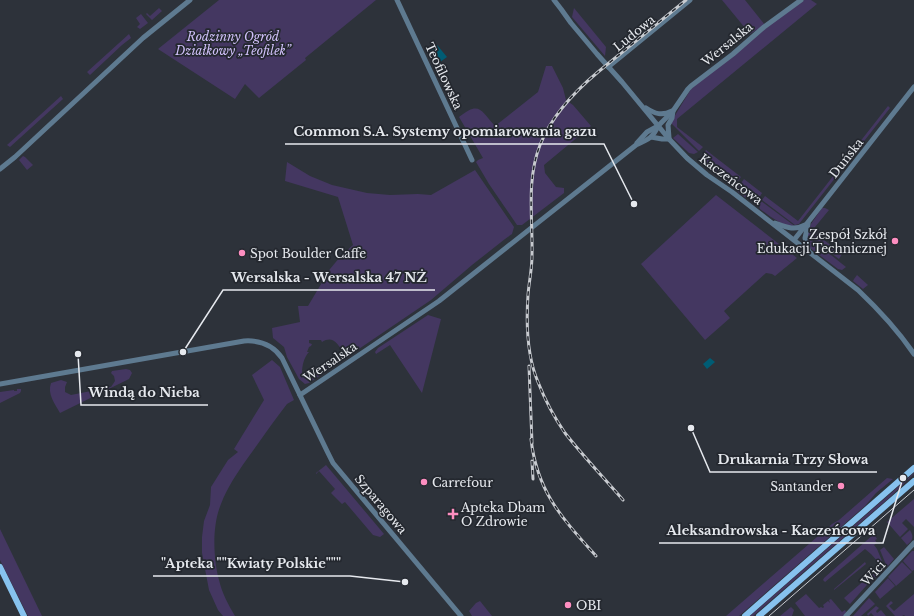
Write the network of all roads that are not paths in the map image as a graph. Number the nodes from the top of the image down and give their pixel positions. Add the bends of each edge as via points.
1 (190, 0) edge
2 (397, 0) edge
3 (554, 0) edge
4 (690, 0) edge
5 (801, 0) edge
6 (608, 67) junction
7 (914, 87) edge
8 (643, 107) junction
9 (673, 111) junction
10 (658, 126) junction
11 (651, 137) junction
12 (669, 139) junction
13 (636, 145) junction
14 (472, 160) dead end
15 (0, 169) edge
16 (770, 221) junction
17 (809, 222) junction
18 (794, 240) junction
19 (809, 252) junction
20 (914, 354) edge
21 (0, 384) edge
22 (300, 395) junction
23 (914, 468) edge
24 (914, 481) edge
25 (914, 543) edge
26 (0, 567) edge
27 (24, 616) edge
28 (461, 616) edge
29 (745, 616) edge
30 (759, 616) edge
31 (846, 616) edge

1 - 15 street via 151,32
2 - 14 street, Teofilowska
3 - 6 street, Kaczeńcowa
4 - 6 street, Ludowa
5 - 9 street, Wersalska via 691,86
6 - 8 street, Kaczeńcowa
7 - 17 street, Duńska
8 - 9 street via 659,114
8 - 10 street, Kaczeńcowa
9 - 10 street, Wersalska
9 - 12 street, Wersalska via 668,128
10 - 11 street, Wersalska
10 - 12 street, Kaczeńcowa
10 - 13 street, Wersalska via 647,132
11 - 12 street
11 - 13 street, Wersalska
12 - 16 street, Kaczeńcowa via 700,169
13 - 22 street, Wersalska via 439,301
16 - 17 street via 794,229
16 - 18 street, Kaczeńcowa
17 - 18 street, Duńska
17 - 19 street via 805,242
18 - 19 street, Kaczeńcowa
19 - 20 street, Kaczeńcowa via 873,304
21 - 22 street, Wersalska via 250,341 264,344 278,353
22 - 28 street, Szparagowa via 333,463
23 - 29 main road
24 - 30 main road
25 - 31 street, Wici
26 - 27 main road

